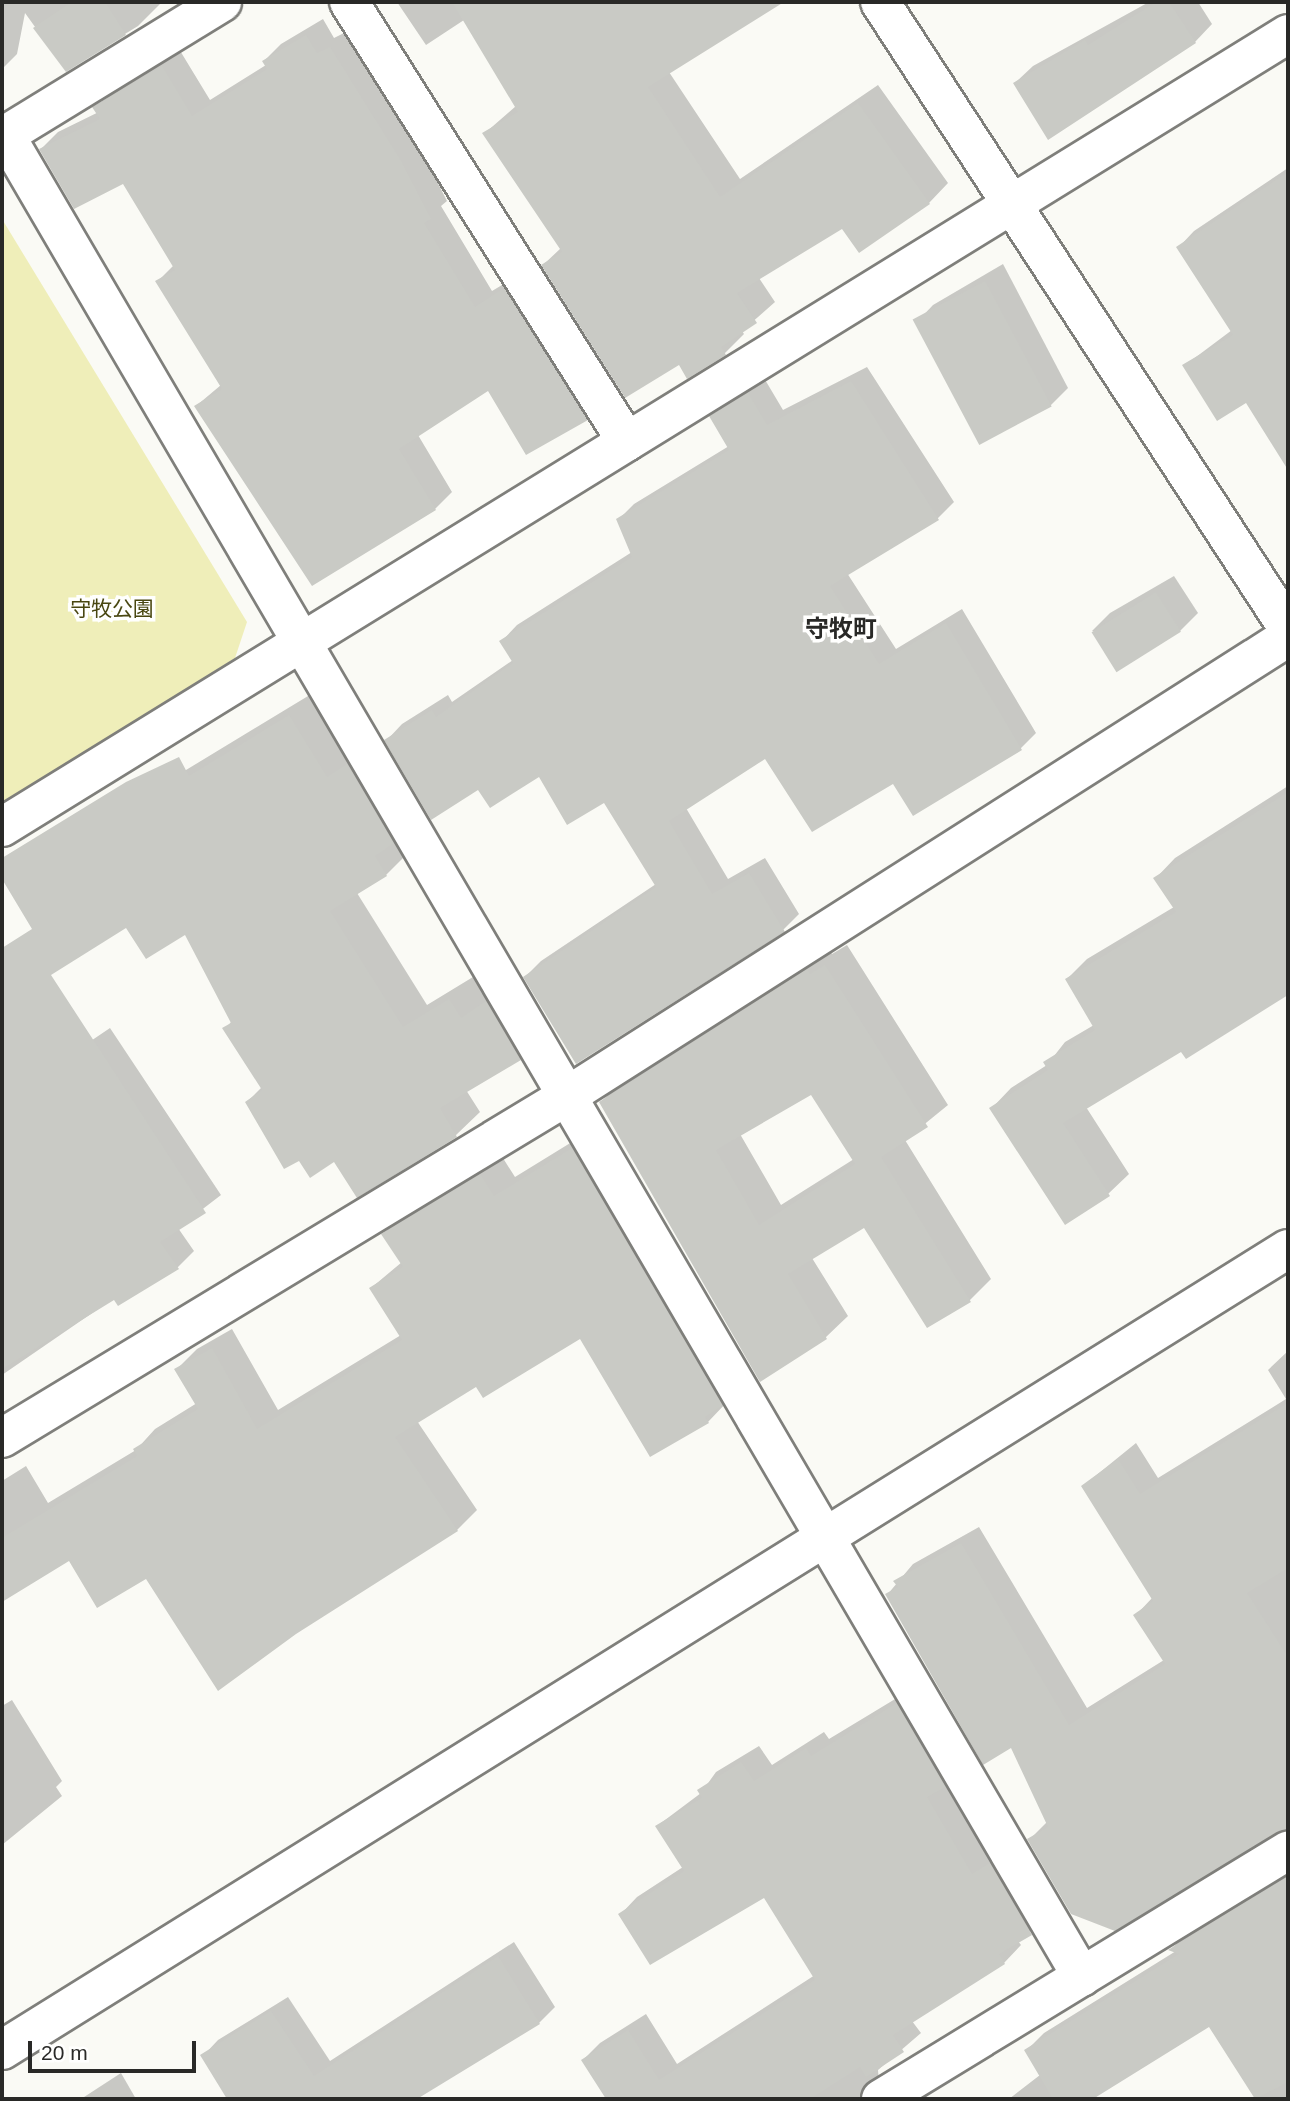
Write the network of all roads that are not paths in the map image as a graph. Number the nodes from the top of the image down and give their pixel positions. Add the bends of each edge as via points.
1 (222, 2) edge
2 (349, 2) edge
3 (880, 2) edge
4 (1288, 34) edge
5 (4, 138) edge
6 (1013, 203) junction
7 (627, 442) junction
8 (1288, 628) edge
9 (1288, 637) edge
10 (301, 643) junction
11 (2, 827) edge
12 (567, 1096) junction
13 (1288, 1249) edge
14 (2, 1438) edge
15 (825, 1537) junction
16 (1288, 1851) edge
17 (1082, 1977) junction
18 (2, 2050) edge
19 (881, 2099) edge

1 - 5 street
2 - 7 street
3 - 6 street
4 - 6 street
5 - 10 street
6 - 7 street
6 - 8 street
7 - 10 street
9 - 12 street
10 - 11 street
10 - 12 street
12 - 14 street
12 - 15 street
13 - 15 street
15 - 17 street
15 - 18 street
16 - 17 street
17 - 19 street

